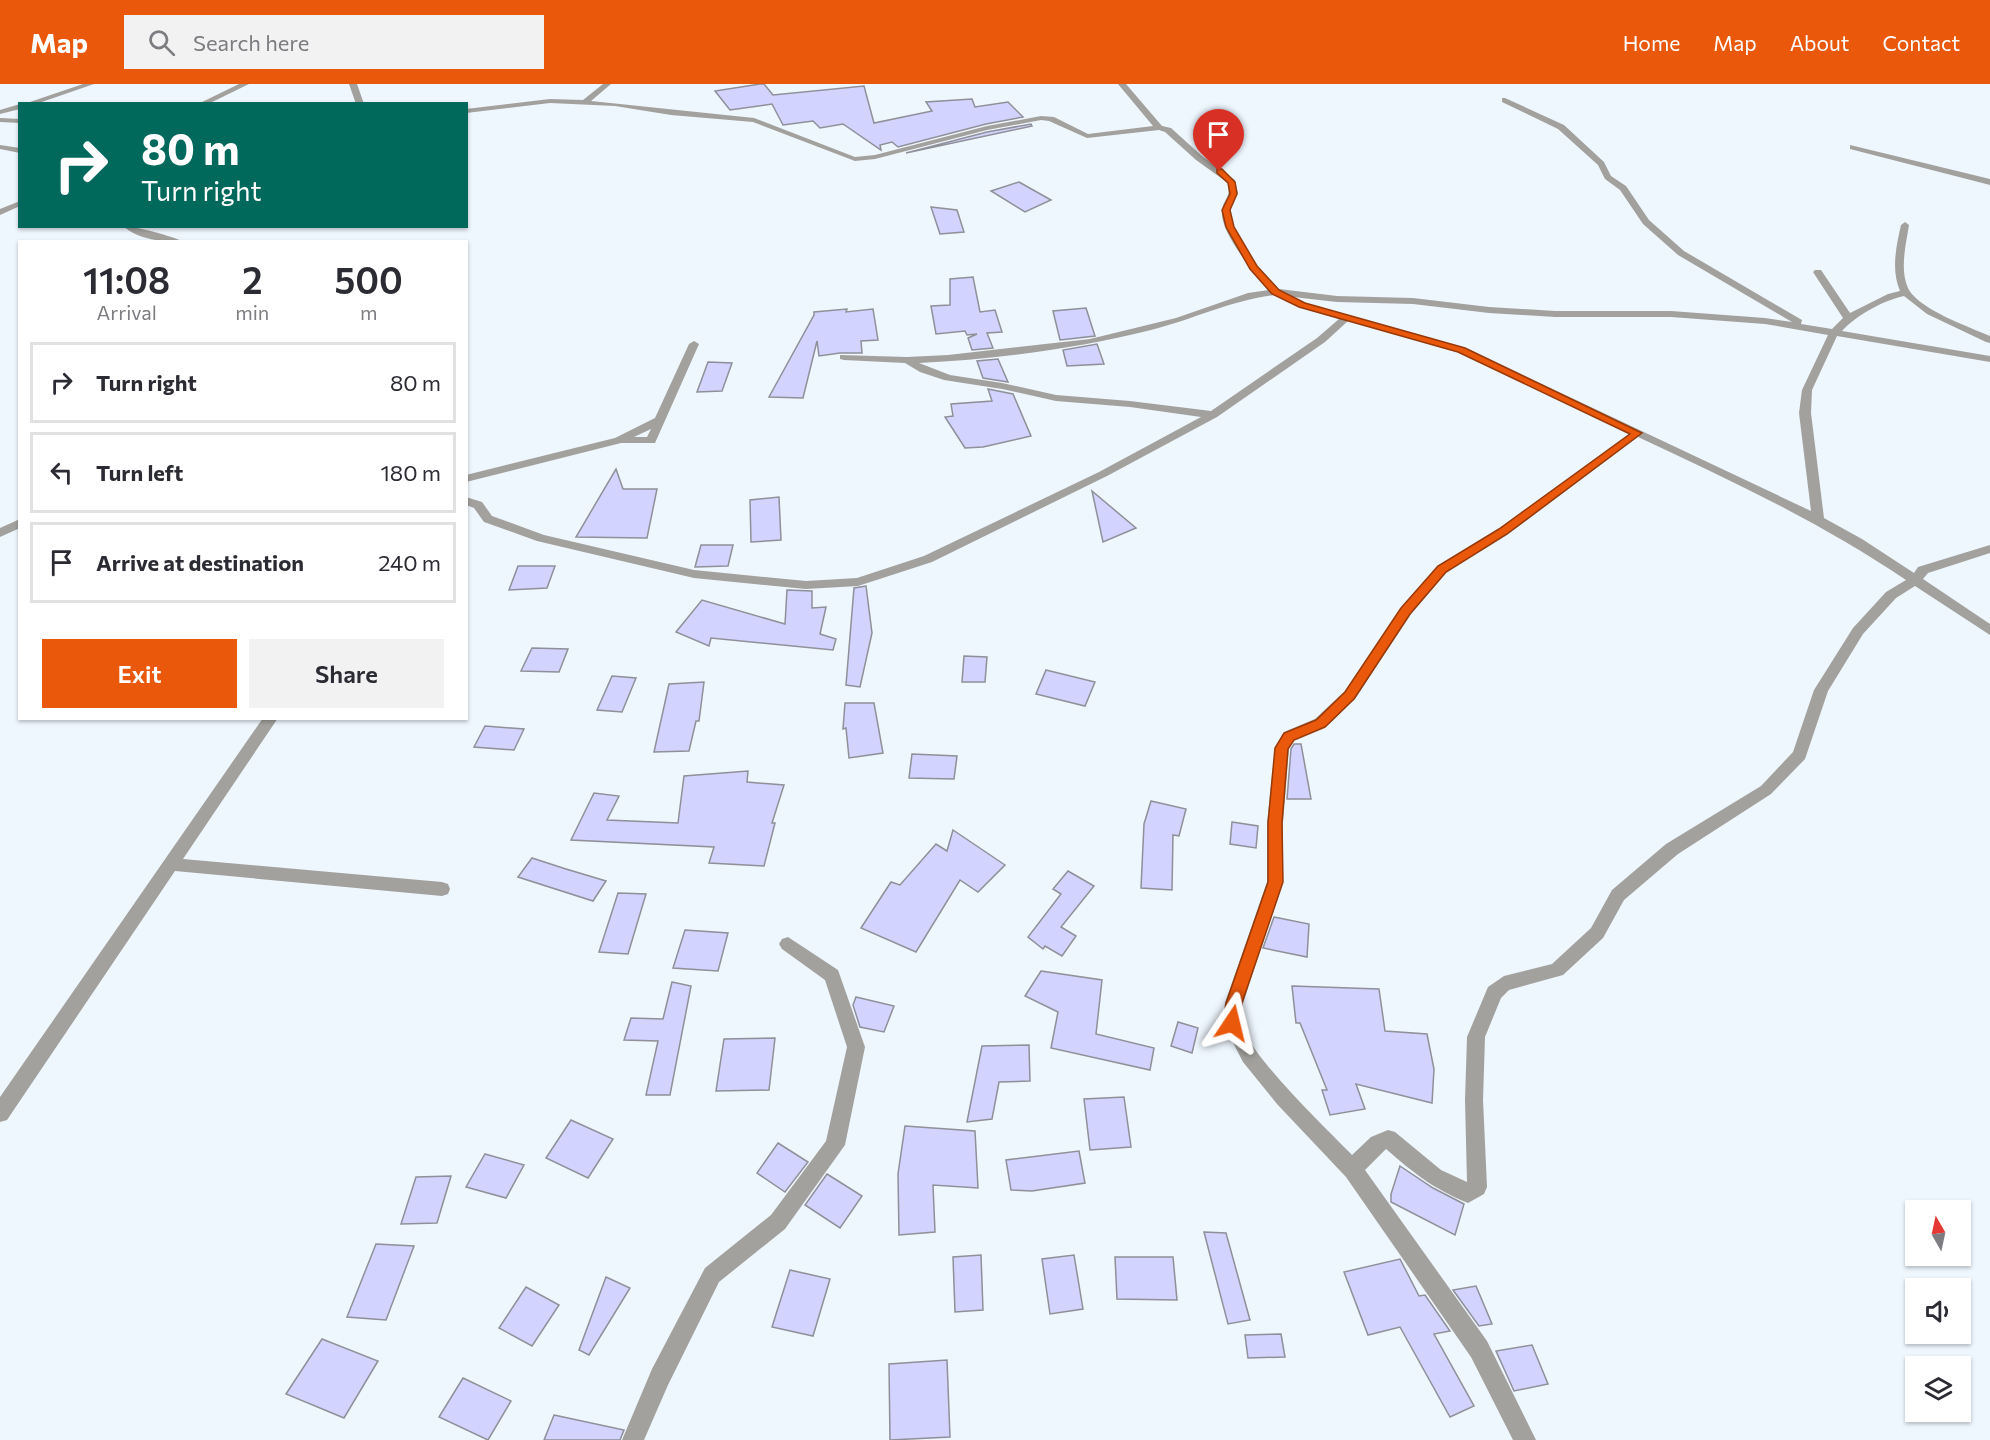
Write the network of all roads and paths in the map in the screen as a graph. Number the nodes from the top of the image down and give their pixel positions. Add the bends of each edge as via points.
1 (90, 84) edge
2 (245, 84) edge
3 (353, 84) edge
4 (607, 84) edge
5 (1122, 84) edge
6 (1505, 100) dead end
7 (33, 102) edge
8 (205, 102) edge
9 (359, 102) edge
10 (585, 102) junction
11 (18, 107) edge
12 (468, 111) edge
13 (0, 112) edge
14 (0, 120) edge
15 (18, 121) edge
16 (1159, 128) junction
17 (0, 147) edge
18 (1853, 147) dead end
19 (18, 151) edge
20 (1990, 182) edge
21 (18, 204) edge
22 (0, 212) edge
23 (1905, 225) dead end
24 (130, 228) edge
25 (170, 240) edge
26 (1818, 272) dead end
27 (1276, 292) junction
28 (1905, 293) junction
29 (1346, 318) junction
30 (1848, 318) junction
31 (1806, 327) junction
32 (1833, 334) junction
33 (1988, 336) edge
34 (694, 344) dead end
35 (1956, 354) junction
36 (844, 357) dead end
37 (1990, 359) edge
38 (907, 360) junction
39 (1214, 415) junction
40 (1637, 433) junction
41 (468, 478) edge
42 (468, 502) edge
43 (1818, 519) junction
44 (18, 524) edge
45 (0, 533) edge
46 (1990, 549) edge
47 (1916, 580) junction
48 (1990, 630) edge
49 (270, 720) edge
50 (170, 864) junction
51 (442, 889) dead end
52 (788, 944) dead end
53 (0, 1113) edge
54 (1353, 1170) junction
55 (633, 1440) edge
56 (1525, 1440) edge

1 - 7 street
2 - 8 street
3 - 9 street
4 - 10 street
5 - 16 street
6 - 31 street via 1561,127 1623,188 1646,222 1681,253
10 - 12 street via 550,101
10 - 16 street via 754,120 855,159 1041,118 1087,136
11 - 13 street
14 - 15 street
16 - 27 street via 1168,130 1232,182 1234,194 1226,210 1230,227 1253,267
17 - 19 street
18 - 20 street
21 - 22 street
23 - 28 street via 1900,249
24 - 25 street
26 - 30 street
27 - 29 street via 1302,305
27 - 31 street via 1556,314 1671,314
27 - 38 street via 1251,295 1179,320 1090,342
28 - 30 street
28 - 33 street via 1950,323
29 - 39 street
29 - 40 street via 1462,350
30 - 32 street
31 - 32 street
32 - 35 street
32 - 43 street via 1807,390 1805,413
33 - 35 street
34 - 41 street via 661,420 620,440
35 - 37 street
36 - 38 street
38 - 39 street via 948,378 1056,398
39 - 42 street via 928,559 858,582 806,585 694,574 541,538 488,519 478,505
40 - 43 street
40 - 54 street via 1503,532 1442,569 1406,611 1350,695 1320,723 1289,736 1282,748 1275,823 1275,882 1234,1003 1232,1023 1249,1056
43 - 47 street
44 - 45 street
46 - 47 street via 1923,570
47 - 48 street
47 - 54 street via 1892,596 1858,631 1821,690 1800,755 1766,790 1672,849 1618,895 1597,933 1557,970 1503,984 1494,993 1476,1037 1477,1187 1468,1192 1434,1177 1388,1139 1373,1147
49 - 50 street
50 - 51 street
50 - 53 street
52 - 55 street via 832,975 856,1047 835,1145 778,1222 712,1275
54 - 56 street via 1479,1349

